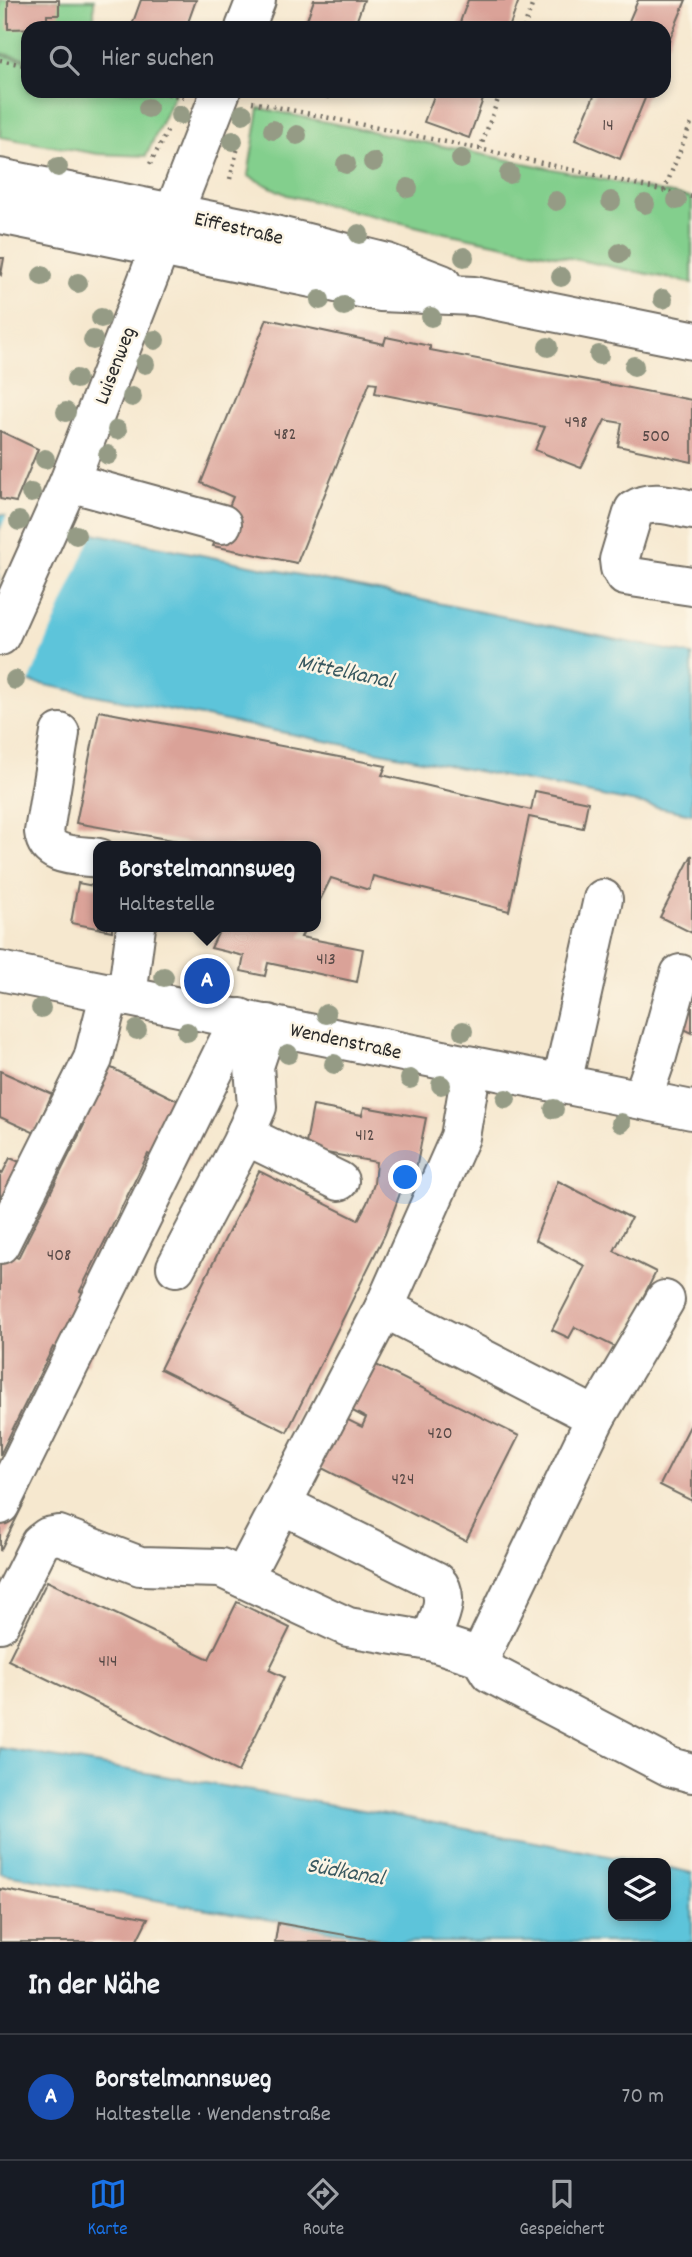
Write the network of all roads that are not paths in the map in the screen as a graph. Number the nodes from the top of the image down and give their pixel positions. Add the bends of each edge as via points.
1 (257, 0) edge
2 (249, 21) edge
3 (233, 98) edge
4 (0, 178) edge
5 (0, 214) edge
6 (167, 230) junction
7 (692, 340) edge
8 (69, 482) junction
9 (692, 510) edge
10 (222, 524) dead end
11 (692, 586) edge
12 (0, 636) edge
13 (61, 733) dead end
14 (93, 857) edge
15 (603, 900) dead end
16 (134, 932) edge
17 (0, 971) edge
18 (680, 974) dead end
19 (118, 994) junction
20 (254, 1021) junction
21 (472, 1066) junction
22 (562, 1083) junction
23 (642, 1100) junction
24 (692, 1110) edge
25 (246, 1132) junction
26 (339, 1181) dead end
27 (0, 1244) edge
28 (176, 1267) dead end
29 (665, 1300) dead end
30 (384, 1308) junction
31 (596, 1417) junction
32 (281, 1504) junction
33 (0, 1505) edge
34 (243, 1578) junction
35 (0, 1623) edge
36 (430, 1640) junction
37 (480, 1657) junction
38 (692, 1773) edge

1 - 2 street
3 - 6 street, Luisenweg
4 - 6 street, Eiffestraße
5 - 6 street, Eiffestraße
6 - 7 street, Eiffestraße via 380,292 474,296
6 - 8 street, Luisenweg
8 - 10 street
8 - 12 street, Luisenweg
9 - 11 street via 656,503 640,505 634,510 620,560 625,576
13 - 14 street via 45,841 57,852
15 - 22 street
16 - 19 street
17 - 19 street, Wendenstraße
18 - 23 street
19 - 20 street, Wendenstraße
19 - 27 street via 93,1059
20 - 21 street, Wendenstraße
20 - 25 street via 257,1107
20 - 33 street
21 - 22 street, Wendenstraße
21 - 30 street via 460,1137
22 - 23 street, Wendenstraße
23 - 24 street, Wendenstraße
25 - 26 street
25 - 28 street
29 - 31 street
30 - 31 street
30 - 32 street
31 - 37 street
32 - 34 street
32 - 36 street via 436,1581 445,1596
34 - 35 street via 221,1568 140,1566 58,1535 40,1543
34 - 36 street via 348,1627
36 - 37 street
37 - 38 street via 490,1673 670,1767

